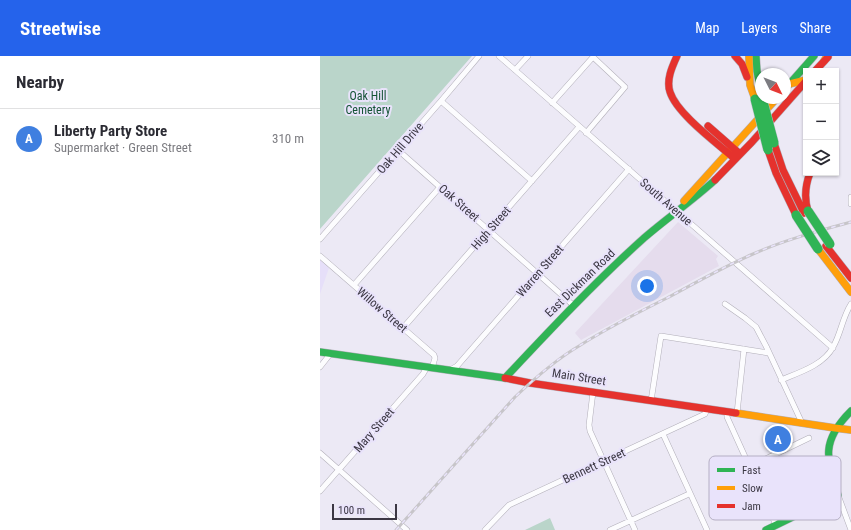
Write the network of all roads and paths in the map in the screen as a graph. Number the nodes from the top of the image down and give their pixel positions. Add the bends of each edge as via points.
1 (479, 56) edge
2 (499, 56) edge
3 (528, 56) edge
4 (677, 56) edge
5 (684, 56) edge
6 (735, 56) edge
7 (749, 56) edge
8 (756, 56) edge
9 (814, 56) edge
10 (826, 58) edge
11 (757, 68) edge
12 (818, 68) edge
13 (515, 70) junction
14 (791, 82) edge
15 (803, 82) edge
16 (750, 84) junction
17 (803, 84) edge
18 (791, 86) edge
19 (755, 91) edge
20 (441, 101) junction
21 (552, 103) junction
22 (761, 104) edge
23 (772, 104) edge
24 (579, 127) junction
25 (586, 133) junction
26 (398, 150) junction
27 (734, 153) junction
28 (628, 170) junction
29 (809, 176) edge
30 (532, 181) junction
31 (440, 187) junction
32 (851, 197) edge
33 (851, 204) edge
34 (676, 211) junction
35 (803, 213) junction
36 (489, 230) junction
37 (320, 238) edge
38 (827, 248) junction
39 (320, 256) edge
40 (538, 273) junction
41 (354, 285) junction
42 (850, 286) edge
43 (725, 304) dead end
44 (851, 304) edge
45 (573, 305) junction
46 (403, 328) junction
47 (833, 348) junction
48 (744, 349) junction
49 (320, 352) edge
50 (331, 353) junction
51 (769, 353) junction
52 (320, 367) edge
53 (429, 368) junction
54 (449, 371) junction
55 (505, 378) junction
56 (781, 380) junction
57 (593, 392) junction
58 (651, 401) junction
59 (707, 409) junction
60 (851, 411) edge
61 (727, 412) junction
62 (737, 413) junction
63 (802, 423) junction
64 (835, 428) junction
65 (851, 430) edge
66 (663, 434) junction
67 (809, 438) dead end
68 (320, 453) edge
69 (745, 456) edge
70 (772, 456) edge
71 (828, 456) edge
72 (603, 462) junction
73 (339, 470) junction
74 (320, 491) edge
75 (689, 494) junction
76 (841, 503) edge
77 (630, 520) junction
78 (774, 520) edge
79 (786, 520) edge
80 (776, 525) junction
81 (407, 530) edge
82 (485, 530) edge
83 (610, 530) edge
84 (635, 530) edge
85 (707, 530) edge
86 (766, 530) edge
87 (851, 530) edge

1 - 20 street, Oak Hill Drive
2 - 13 street, South Avenue
3 - 13 street
4 - 27 main road via 670,74 670,92 673,98 684,112
5 - 27 main road via 674,77 674,88 678,97 684,106
6 - 16 main road via 742,64
7 - 16 main road
8 - 11 main road
9 - 14 main road
10 - 12 main road
13 - 21 street, South Avenue
15 - 18 main road
16 - 19 main road
17 - 27 main road, East Dickman Road
20 - 26 street, Oak Hill Drive
20 - 30 street
21 - 24 street, South Avenue
21 - 25 street via 593,57 626,87
22 - 35 main road, bridge via 776,174
23 - 27 main road, East Dickman Road
24 - 25 street, South Avenue
24 - 30 street, High Street
25 - 28 street, South Avenue
26 - 31 street, Oak Street
26 - 37 street, Oak Hill Drive
27 - 34 main road, East Dickman Road via 688,195
28 - 34 street, South Avenue
28 - 40 street, Warren Street
29 - 35 main road
30 - 36 street, High Street
31 - 36 street, Oak Street
31 - 41 street
32 - 33 street
34 - 45 main road, East Dickman Road
34 - 47 street, South Avenue
35 - 38 main road, bridge
35 - 38 main road, bridge
36 - 40 street, Oak Street
36 - 46 street, High Street
38 - 42 main road
38 - 42 main road
39 - 41 street, Willow Street
40 - 45 street, Oak Street
40 - 54 street, Warren Street via 457,366
41 - 46 street, Willow Street
43 - 51 street via 756,327
44 - 47 street
45 - 55 main road, East Dickman Road
46 - 53 street, Willow Street via 434,355 435,363
47 - 56 street via 817,363
48 - 51 street
48 - 58 street via 661,336
48 - 62 street
49 - 50 main road, Main Street
50 - 52 street
50 - 53 main road, Main Street
51 - 56 street
53 - 54 main road, Main Street
53 - 73 street, Mary Street
54 - 55 main road, Main Street
55 - 57 main road, Main Street
56 - 63 street
57 - 58 main road, Main Street
57 - 72 street via 589,425
58 - 59 main road, Main Street
59 - 61 main road, Main Street
59 - 66 street, Bennett Street via 705,414
60 - 64 main road
61 - 62 main road, Main Street
61 - 69 street
62 - 63 main road, Main Street
63 - 64 main road, Main Street
64 - 65 main road, Main Street
64 - 71 main road via 829,444
66 - 72 street, Bennett Street
66 - 75 street
67 - 70 street
68 - 73 street
72 - 77 street
72 - 82 street, Bennett Street via 509,505
73 - 74 street, Mary Street
73 - 81 street
75 - 77 street
75 - 85 street
76 - 87 street
77 - 83 street
77 - 84 street
78 - 80 street
79 - 80 main road
80 - 86 main road

